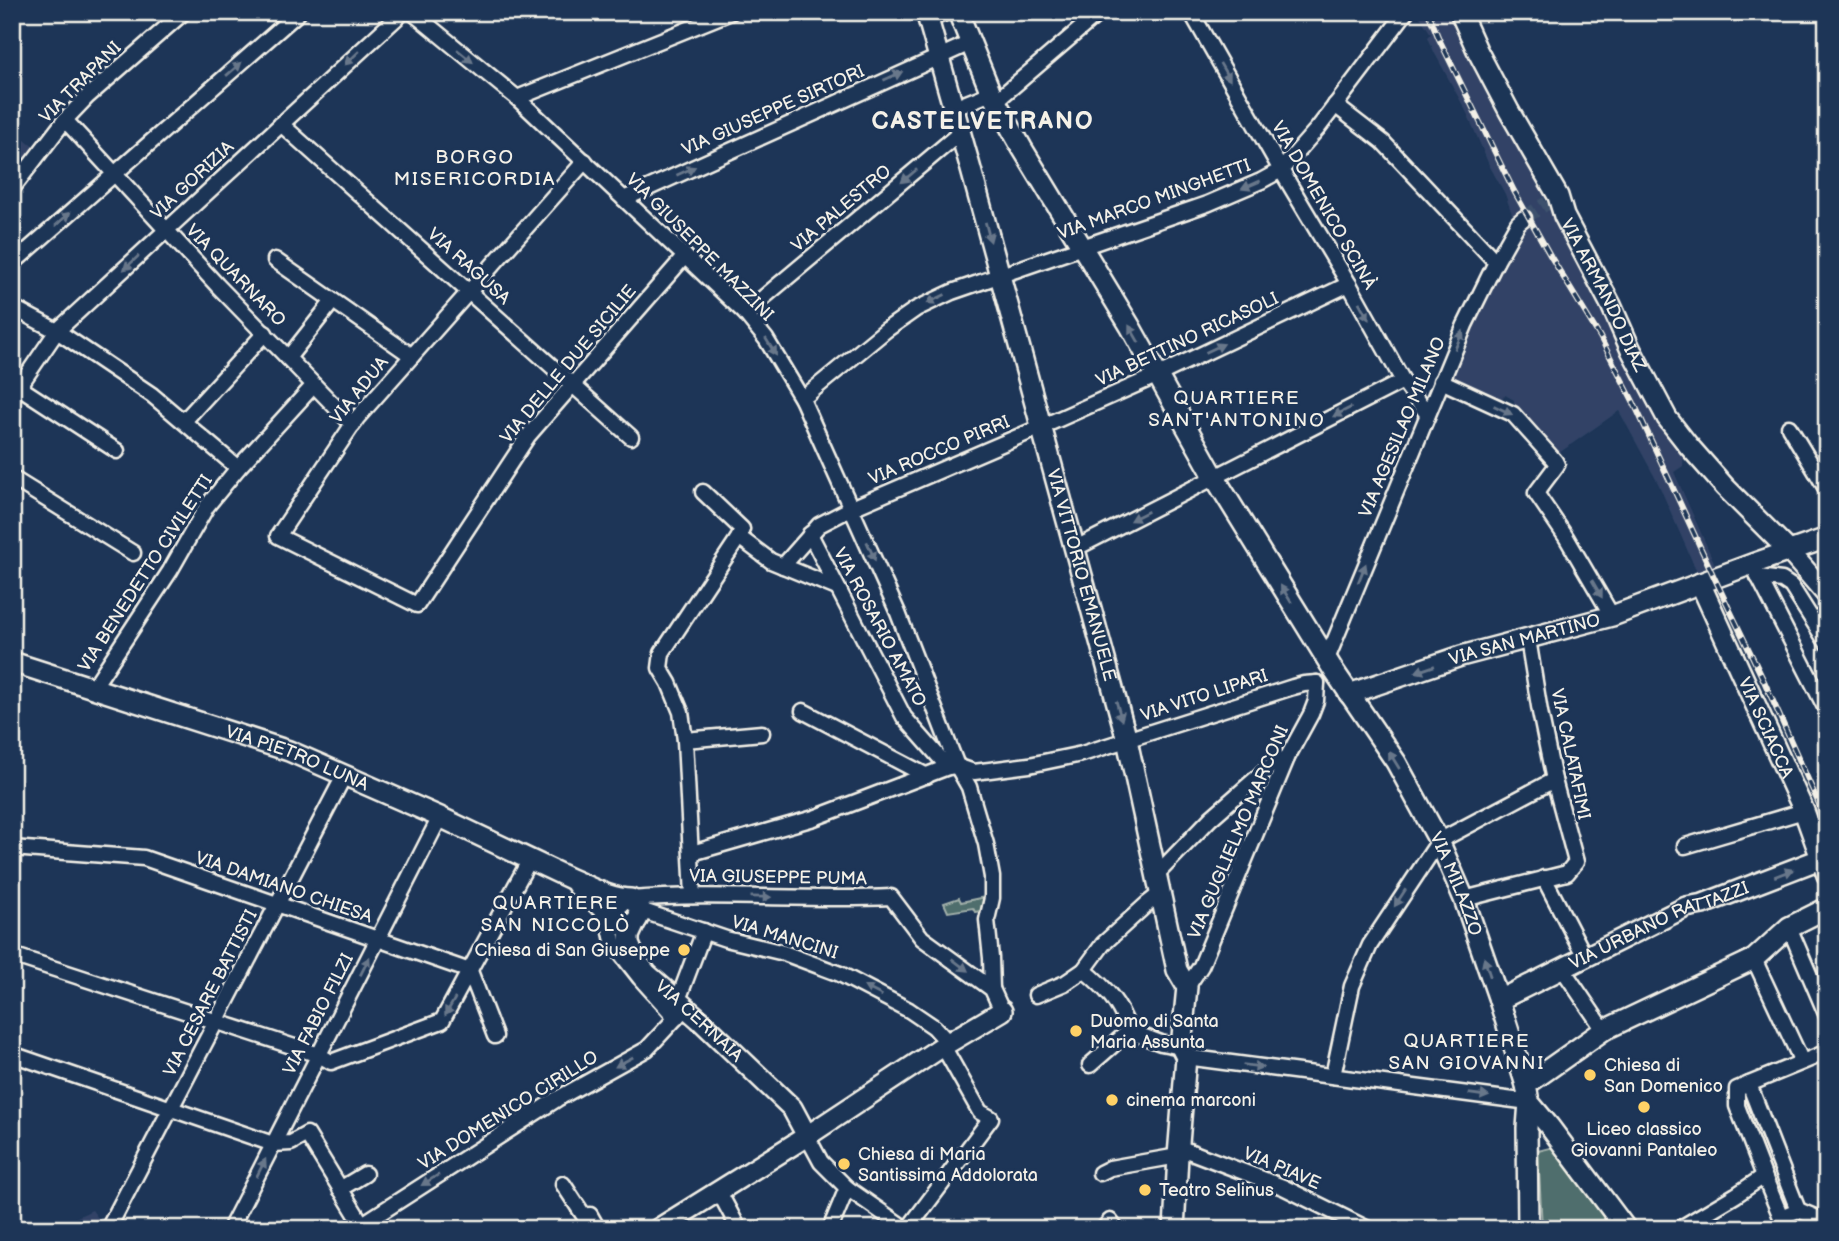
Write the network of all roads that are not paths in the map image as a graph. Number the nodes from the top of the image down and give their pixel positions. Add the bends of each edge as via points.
1 (184, 12) edge
2 (299, 12) edge
3 (403, 12) edge
4 (412, 12) edge
5 (731, 12) edge
6 (948, 12) edge
7 (958, 12) edge
8 (1100, 12) edge
9 (1191, 12) edge
10 (1406, 12) edge
11 (1460, 12) edge
12 (927, 16) edge
13 (970, 43) junction
14 (938, 56) junction
15 (994, 97) junction
16 (517, 98) junction
17 (1335, 106) junction
18 (954, 108) junction
19 (65, 120) junction
20 (281, 124) junction
21 (961, 132) junction
22 (585, 161) junction
23 (1281, 170) junction
24 (114, 173) junction
25 (12, 188) edge
26 (624, 199) junction
27 (1524, 218) tunnel mouth
28 (166, 230) junction
29 (1081, 247) junction
30 (685, 256) junction
31 (275, 260) dead end
32 (1496, 262) junction
33 (12, 264) edge
34 (1000, 275) junction
35 (1349, 284) junction
36 (469, 292) junction
37 (333, 301) junction
38 (12, 307) edge
39 (745, 313) junction
40 (57, 331) junction
41 (265, 333) junction
42 (412, 356) junction
43 (288, 358) junction
44 (1158, 375) junction
45 (1403, 381) junction
46 (1441, 381) junction
47 (314, 385) junction
48 (573, 385) junction
49 (16, 392) edge
50 (802, 399) junction
51 (1427, 414) junction
52 (184, 421) junction
53 (353, 425) junction
54 (1789, 427) dead end
55 (1041, 428) junction
56 (631, 437) dead end
57 (117, 452) dead end
58 (238, 468) junction
59 (12, 478) edge
60 (1215, 478) junction
61 (1827, 490) edge
62 (703, 492) dead end
63 (852, 508) junction
64 (810, 534) junction
65 (739, 537) junction
66 (1827, 538) edge
67 (1074, 549) junction
68 (1789, 551) junction
69 (133, 553) dead end
70 (783, 566) junction
71 (1755, 570) junction
72 (1700, 583) junction
73 (837, 587) junction
74 (1827, 594) edge
75 (417, 605) joint
76 (1612, 616) junction
77 (1528, 639) junction
78 (1827, 643) edge
79 (12, 662) edge
80 (1335, 672) junction
81 (1317, 683) junction
82 (93, 688) junction
83 (1827, 711) edge
84 (803, 712) dead end
85 (762, 733) dead end
86 (685, 740) junction
87 (1127, 740) junction
88 (1287, 758) junction
89 (953, 766) junction
90 (345, 774) junction
91 (927, 776) junction
92 (1554, 780) junction
93 (1804, 811) junction
94 (440, 817) junction
95 (1438, 841) junction
96 (1685, 846) dead end
97 (12, 848) edge
98 (692, 853) junction
99 (529, 861) junction
100 (1824, 867) edge
101 (1545, 878) junction
102 (1159, 883) junction
103 (669, 896) junction
104 (693, 896) junction
105 (1464, 899) junction
106 (277, 905) junction
107 (1827, 908) edge
108 (629, 911) junction
109 (1789, 927) junction
110 (704, 931) junction
111 (378, 940) junction
112 (12, 955) edge
113 (1586, 957) junction
114 (1754, 959) junction
115 (1562, 968) junction
116 (1084, 970) junction
117 (470, 971) junction
118 (1186, 987) junction
119 (992, 989) junction
120 (1036, 995) dead end
121 (1499, 1000) junction
122 (680, 1009) junction
123 (1002, 1011) joint
124 (1827, 1016) edge
125 (216, 1021) junction
126 (1604, 1030) junction
127 (1129, 1031) junction
128 (495, 1036) dead end
129 (943, 1046) junction
130 (1183, 1052) junction
131 (1827, 1052) edge
132 (12, 1054) edge
133 (319, 1055) junction
134 (1802, 1062) junction
135 (1090, 1065) dead end
136 (1333, 1076) junction
137 (1749, 1084) junction
138 (1527, 1093) junction
139 (171, 1109) junction
140 (807, 1136) junction
141 (273, 1144) junction
142 (1178, 1151) junction
143 (1100, 1173) dead end
144 (365, 1174) dead end
145 (1764, 1176) junction
146 (562, 1184) dead end
147 (847, 1188) junction
148 (340, 1189) junction
149 (718, 1190) junction
150 (1798, 1210) junction
151 (1827, 1218) edge
152 (361, 1227) edge
153 (108, 1229) edge
154 (230, 1229) edge
155 (598, 1229) edge
156 (658, 1229) edge
157 (740, 1229) edge
158 (830, 1229) edge
159 (907, 1229) edge
160 (1103, 1229) edge
161 (1116, 1229) edge
162 (1174, 1229) edge
163 (1368, 1229) edge
164 (1528, 1229) edge
165 (1626, 1229) edge
166 (1679, 1229) edge

1 - 19 street, VIA TRAPANI
24 -> 2 street
3 -> 20 street, VIA GORIZIA
4 -> 16 street, VIA GIUSEPPE MAZZINI
5 - 16 street
6 - 12 street
7 - 13 street, VIA MILAZZO
8 - 15 street
9 -> 23 street, VIA DOMENICO SCINÀ
10 - 17 street, VIA MARCO MINGHETTI
11 - 68 street, VIA ARMANDO DIAZ via 1667,418
12 - 14 street, VIA VITTORIO EMANUELE
13 - 14 street, VIA GIUSEPPE SIRTORI
13 - 15 street, VIA MILAZZO
14 - 18 street, VIA VITTORIO EMANUELE
26 -> 14 street, VIA GIUSEPPE SIRTORI
15 - 18 street
15 - 29 street, VIA MILAZZO
16 - 22 street, VIA GIUSEPPE MAZZINI
17 - 23 street, VIA MARCO MINGHETTI
17 - 32 street via 1383,142
18 - 21 street, VIA VITTORIO EMANUELE
19 - 24 street, VIA QUARNARO
19 - 25 street, VIA TRAPANI
20 - 28 street, VIA GORIZIA
20 - 36 street, VIA RAGUSA
21 -> 34 street, VIA VITTORIO EMANUELE
21 -> 39 street, VIA PALESTRO
22 - 26 street, VIA GIUSEPPE MAZZINI
22 - 36 street, VIA ADUA
23 -> 29 street, VIA MARCO MINGHETTI via 1207,204
23 - 35 street, VIA DOMENICO SCINÀ
24 - 28 street, VIA QUARNARO
33 -> 24 street
26 - 30 street, VIA GIUSEPPE MAZZINI
27 - 32 street, VIA AGESILAO MILANO
28 -> 40 street, VIA GORIZIA
28 - 41 street, VIA QUARNARO
29 - 34 street, VIA MARCO MINGHETTI
44 -> 29 street, VIA MILAZZO
30 - 39 street, VIA GIUSEPPE MAZZINI
30 - 48 street, VIA DELLE DUE SICILIE
31 - 37 street
46 -> 32 street, VIA AGESILAO MILANO
34 -> 50 street, VIA MARCO MINGHETTI via 916,309
34 - 55 street, VIA VITTORIO EMANUELE
44 -> 35 street, VIA BETTINO RICASOLI
35 -> 45 street, VIA DOMENICO SCINÀ
36 - 42 street, VIA ADUA
36 - 48 street, VIA RAGUSA
37 - 42 street
37 - 43 street
38 - 40 street
39 -> 50 street, VIA GIUSEPPE MAZZINI
40 - 49 street, VIA GORIZIA
40 - 52 street
41 - 43 street, VIA QUARNARO
41 - 52 street
42 - 53 street, VIA ADUA
43 - 47 street, VIA QUARNARO
44 - 55 street, VIA BETTINO RICASOLI
44 - 60 street, VIA MILAZZO
45 - 51 street, VIA DOMENICO SCINÀ
45 -> 60 street
46 - 51 street, VIA AGESILAO MILANO
46 -> 76 street via 1513,414 1555,461 1557,465 1536,493
47 - 53 street, VIA QUARNARO
47 - 58 street, VIA BENEDETTO CIVILETTI
48 - 56 street, VIA RAGUSA
48 - 75 street, VIA DELLE DUE SICILIE via 528,436
49 - 57 street, VIA GORIZIA
50 - 63 street, VIA GIUSEPPE MAZZINI
80 -> 51 street, VIA AGESILAO MILANO
52 - 58 street
53 - 75 street, VIA ADUA via 278,536
54 - 61 street
55 - 63 street, VIA ROCCO PIRRI
55 - 67 street, VIA VITTORIO EMANUELE
58 - 82 street, VIA BENEDETTO CIVILETTI via 207,506
59 - 69 street
60 -> 67 street
80 -> 60 street, VIA MILAZZO
62 - 65 street via 742,529
63 - 64 street, VIA ROCCO PIRRI
63 -> 89 street, VIA GIUSEPPE MAZZINI via 906,634
64 - 70 street, VIA ROCCO PIRRI
64 - 73 street, VIA ROSARIO AMATO
65 - 70 street
65 - 86 street via 662,653 660,668 681,712
66 - 68 street, VIA SAN MARTINO
67 -> 87 street, VIA VITTORIO EMANUELE
68 - 71 street, VIA SAN MARTINO
68 - 74 street, VIA ARMANDO DIAZ
70 - 73 street
71 - 72 street, VIA SAN MARTINO
71 - 78 street via 1791,586
71 - 83 street
72 - 76 street, VIA SAN MARTINO
72 - 93 street, VIA SCIACCA
73 - 89 street, VIA ROSARIO AMATO via 904,717
76 - 77 street, VIA SAN MARTINO
77 -> 80 street, VIA SAN MARTINO via 1461,656
77 - 92 street, VIA CALATAFIMI
79 - 82 street, VIA PIETRO LUNA
80 - 81 street
95 -> 80 street, VIA MILAZZO via 1396,762
81 - 87 street, VIA VITO LIPARI
81 - 88 street, VIA GUGLIELMO MARCONI via 1311,714
82 - 90 street, VIA PIETRO LUNA via 289,751
84 - 91 street
85 - 86 street
86 - 98 street
87 - 89 street, VIA VITO LIPARI via 1029,765 974,772
87 - 102 street, VIA VITTORIO EMANUELE
88 - 102 street via 1275,762 1210,818
88 - 118 street, VIA GUGLIELMO MARCONI via 1201,966
89 - 91 street
89 - 119 street via 969,787 992,877 987,920
90 - 94 street, VIA PIETRO LUNA
90 - 106 street, VIA CESARE BATTISTI
91 - 98 street via 814,818
92 - 95 street
92 - 101 street, VIA CALATAFIMI via 1576,862 1567,873
93 - 96 street
93 - 100 street, VIA SCIACCA
94 - 99 street, VIA PIETRO LUNA
94 - 111 street, VIA FABIO FILZI
95 - 105 street, VIA MILAZZO
95 -> 136 street via 1370,945 1352,986
97 - 106 street, VIA DAMIANO CHIESA via 144,858
98 - 104 street
99 - 108 street, VIA PIETRO LUNA
99 - 117 street
113 -> 100 street, VIA URBANO RATTAZZI via 1686,907
101 - 105 street
101 - 113 street
102 - 116 street via 1147,904 1103,944
102 - 118 street, VIA VITTORIO EMANUELE via 1177,970
103 - 104 street, VIA GIUSEPPE PUMA
103 - 108 street, VIA GIUSEPPE PUMA
103 - 108 street
104 -> 119 street, VIA GIUSEPPE PUMA via 891,897 922,938
121 -> 105 street, VIA MILAZZO
106 - 111 street, VIA DAMIANO CHIESA
106 - 125 street, VIA CESARE BATTISTI
107 - 109 street
108 - 110 street, VIA MANCINI
108 - 122 street, VIA CERNAIA via 629,944 636,960
109 - 114 street
109 - 124 street
110 - 122 street
129 -> 110 street, VIA MANCINI via 944,1038 934,1027 840,974
111 - 117 street, VIA DAMIANO CHIESA
133 -> 111 street, VIA FABIO FILZI
112 - 125 street
113 - 115 street, VIA URBANO RATTAZZI
114 - 126 street
114 - 134 street
115 - 121 street, VIA URBANO RATTAZZI
115 - 126 street
116 - 120 street
116 - 127 street via 1105,987
117 - 128 street
117 -> 133 street via 442,1021 331,1062
118 - 130 street
119 - 123 street, VIA GIUSEPPE PUMA
121 - 138 street, VIA MILAZZO
122 - 140 street, VIA CERNAIA via 792,1108
122 -> 152 street, VIA DOMENICO CIRILLO via 647,1049 557,1099
123 - 129 street
125 - 133 street
125 - 139 street, VIA CESARE BATTISTI
126 - 138 street
127 - 130 street
127 - 135 street
129 - 140 street
129 - 159 street, VIA MANCINI via 980,1112 991,1118
130 -> 136 street
130 - 142 street
131 - 134 street
132 - 139 street
133 - 141 street, VIA FABIO FILZI
134 - 137 street
136 -> 138 street
137 - 145 street via 1737,1089 1737,1105
137 - 150 street
138 - 164 street
138 - 165 street
139 - 141 street
139 - 153 street, VIA CESARE BATTISTI
140 - 147 street via 821,1162
140 - 149 street
141 - 148 street via 291,1143 307,1134
154 -> 141 street, VIA FABIO FILZI
142 - 143 street
142 - 162 street
142 - 163 street, VIA PIAVE via 1283,1187
144 - 148 street
145 - 150 street via 1781,1217
145 - 166 street
146 - 155 street
147 - 158 street
147 - 159 street
148 - 152 street
149 - 156 street
149 - 157 street
150 - 151 street
160 - 161 street via 1110,1221

